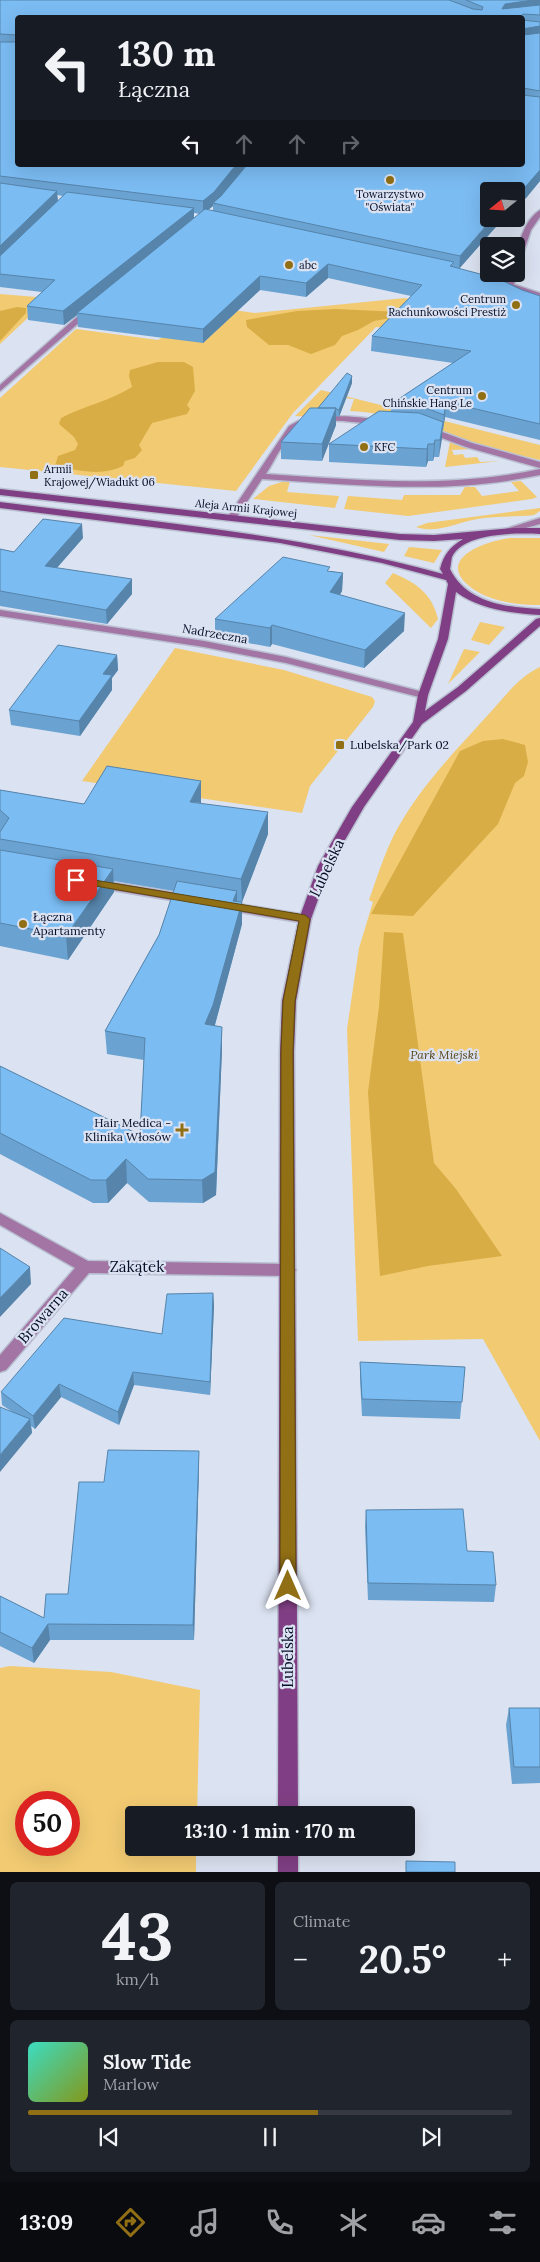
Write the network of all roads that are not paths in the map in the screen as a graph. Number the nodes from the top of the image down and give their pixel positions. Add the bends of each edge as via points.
1 (540, 212) edge
2 (525, 238) edge
3 (501, 282) edge
4 (510, 284) joint
5 (540, 295) edge
6 (101, 301) edge
7 (0, 389) edge
8 (389, 424) edge
9 (420, 426) edge
10 (540, 464) edge
11 (540, 472) edge
12 (259, 476) junction
13 (0, 492) edge
14 (0, 506) edge
15 (232, 518) junction
16 (540, 521) edge
17 (504, 531) junction
18 (540, 531) edge
19 (489, 534) junction
20 (450, 581) junction
21 (540, 612) edge
22 (0, 613) edge
23 (540, 621) edge
24 (423, 695) junction
25 (418, 722) junction
26 (86, 882) edge
27 (305, 919) junction
28 (0, 1218) edge
29 (85, 1267) junction
30 (288, 1270) junction
31 (0, 1366) edge
32 (288, 1806) edge
33 (288, 1856) edge
34 (288, 1872) edge

1 - 2 street
3 - 4 street
4 - 5 street
6 - 7 street
8 - 12 street via 320,419 304,421 292,428
9 - 10 street via 469,445
11 - 12 street via 486,482 419,484
12 - 15 street
13 - 15 main road, Aleja Armii Krajowej
14 - 20 main road via 272,539 383,560
15 - 19 main road, Aleja Armii Krajowej via 420,538
16 - 17 street
17 - 18 main road
17 - 19 main road
19 - 20 main road, Lubelska via 469,540 450,553 445,565
20 - 21 main road via 471,597 488,604
20 - 24 main road, Lubelska via 443,639
22 - 24 street, Nadrzeczna via 204,644 286,660
23 - 25 main road, Lubelska via 462,690
24 - 25 main road, Lubelska
25 - 27 main road, Lubelska via 358,807 324,866
26 - 27 street
27 - 30 main road, Lubelska via 289,1010
28 - 29 street, Zakątek
29 - 30 street, Zakątek
29 - 31 street, Browarna
30 - 32 main road, Lubelska
33 - 34 main road

